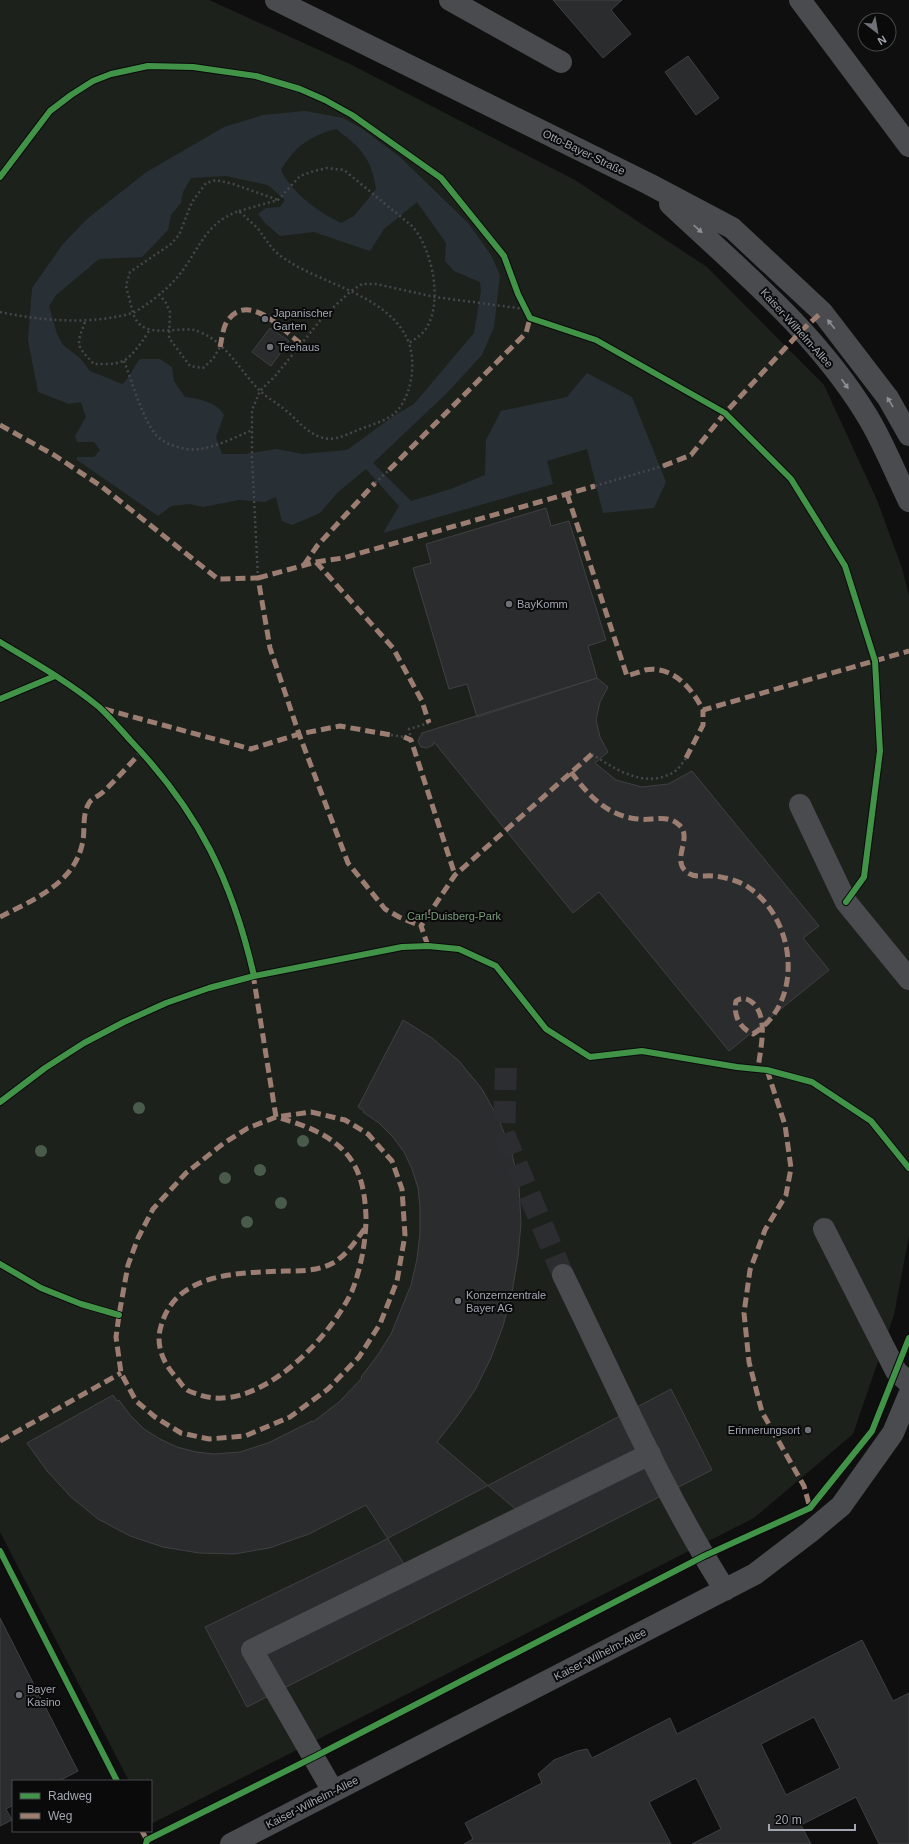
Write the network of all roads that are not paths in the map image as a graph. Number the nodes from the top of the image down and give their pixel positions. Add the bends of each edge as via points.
1 (276, 0) edge
2 (450, 0) edge
3 (800, 0) edge
4 (561, 62) dead end
5 (909, 146) edge
6 (649, 184) junction
7 (909, 435) edge
8 (909, 501) edge
9 (800, 805) dead end
10 (909, 978) edge
11 (824, 1229) dead end
12 (564, 1275) tunnel mouth
13 (909, 1383) edge
14 (909, 1396) edge
15 (650, 1454) junction
16 (725, 1590) junction
17 (333, 1791) junction
18 (231, 1844) edge

1 - 6 street, Otto-Bayer-Straße
2 - 4 street
3 - 5 street
7 -> 6 street, Otto-Bayer-Straße via 888,398 822,312 732,228
6 -> 8 street, Kaiser-Wilhelm-Allee via 744,271 802,330 828,361 866,414
9 - 10 street via 846,902
11 - 13 street via 896,1371
12 - 15 street
14 - 16 street, Kaiser-Wilhelm-Allee via 893,1433 840,1506 754,1574
15 - 16 street
15 - 17 street via 252,1650
16 - 17 street, Kaiser-Wilhelm-Allee
17 - 18 street, Kaiser-Wilhelm-Allee

